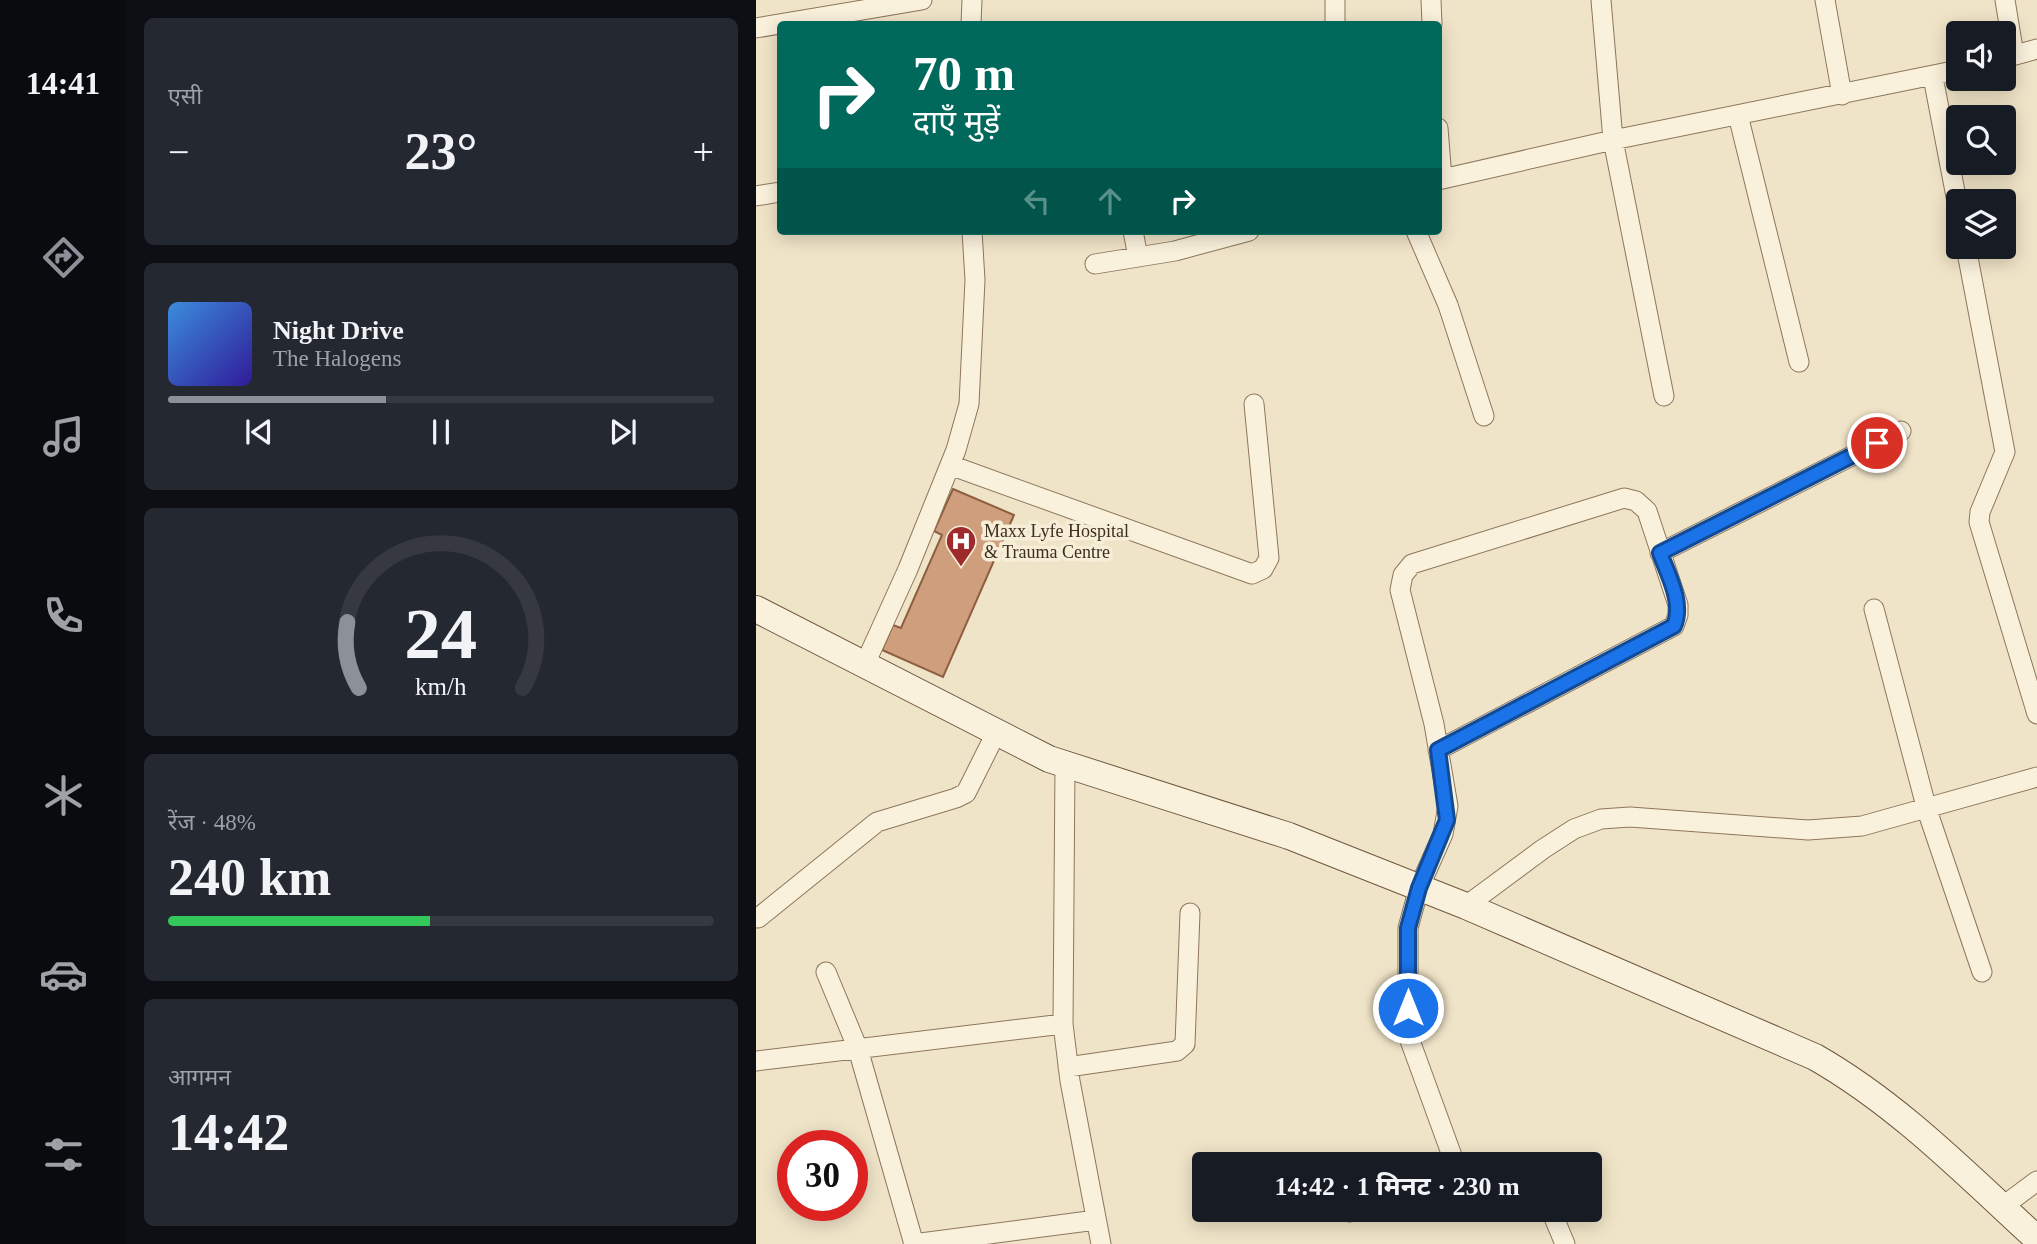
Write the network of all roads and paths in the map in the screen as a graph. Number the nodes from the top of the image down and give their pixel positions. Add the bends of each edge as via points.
1 (922, 0) edge
2 (972, 0) edge
3 (1335, 0) edge
4 (1431, 0) edge
5 (1601, 0) edge
6 (1825, 0) edge
7 (2005, 0) edge
8 (798, 21) edge
9 (971, 21) edge
10 (1335, 21) edge
11 (1432, 21) edge
12 (2006, 21) edge
13 (777, 24) edge
14 (756, 28) edge
15 (2037, 49) edge
16 (2016, 54) edge
17 (1946, 73) edge
18 (1933, 77) junction
19 (1842, 95) junction
20 (1738, 115) junction
21 (1612, 140) junction
22 (1442, 180) edge
23 (1955, 189) edge
24 (777, 192) edge
25 (756, 196) edge
26 (972, 235) edge
27 (1134, 235) edge
28 (1234, 235) edge
29 (1418, 235) edge
30 (1138, 257) junction
31 (1968, 259) edge
32 (1095, 264) dead end
33 (1799, 362) dead end
34 (1664, 396) dead end
35 (1254, 404) dead end
36 (1484, 416) dead end
37 (1901, 431) dead end
38 (950, 465) junction
39 (1660, 553) junction
40 (756, 608) edge
41 (1874, 609) dead end
42 (864, 663) junction
43 (2037, 714) edge
44 (996, 733) junction
45 (1438, 750) junction
46 (1065, 764) junction
47 (2037, 777) edge
48 (1927, 810) junction
49 (1419, 888) junction
50 (1466, 906) junction
51 (1190, 912) dead end
52 (758, 918) edge
53 (826, 972) dead end
54 (1982, 972) dead end
55 (1063, 1024) junction
56 (858, 1049) junction
57 (756, 1061) edge
58 (1068, 1067) junction
59 (1451, 1152) edge
60 (2037, 1181) edge
61 (2002, 1207) junction
62 (1096, 1220) junction
63 (1556, 1222) edge
64 (2037, 1239) edge
65 (914, 1244) edge
66 (1101, 1244) edge
67 (1565, 1244) edge

1 - 8 street
2 - 9 street
3 - 10 street
4 - 11 street
5 - 21 street
6 - 19 street
7 - 12 street
13 - 14 street
15 - 16 street
17 - 18 street
18 - 19 street
18 - 23 street
19 - 20 street
20 - 21 street
20 - 33 street
21 - 22 street
21 - 34 street
24 - 25 street
26 - 38 street via 973,366 969,404
27 - 30 street
28 - 30 street
29 - 36 street via 1448,305
30 - 32 street
31 - 43 street via 2005,452 1979,522
35 - 38 street via 1269,558 1263,569 1252,574
37 - 39 street
38 - 42 street
39 - 45 street via 1678,605 1674,626
39 - 45 street via 1647,512 1636,501 1624,498 1412,564 1403,575 1400,590
40 - 42 street
41 - 48 street
42 - 44 street
44 - 46 street
44 - 52 street via 965,793 877,822
45 - 49 street via 1447,820
46 - 49 street via 1289,836
46 - 55 street
47 - 48 street
48 - 50 street via 1862,826 1808,830 1630,817 1601,820 1543,849
48 - 54 street
49 - 50 street
49 - 59 street via 1408,928 1408,1035
50 - 61 street via 1815,1057 1900,1113
51 - 58 street via 1185,1044 1177,1051
53 - 56 street
55 - 56 street
55 - 58 street
56 - 57 street
56 - 65 street
58 - 62 street
60 - 61 street
61 - 64 street
62 - 65 street
62 - 66 street
63 - 67 street

